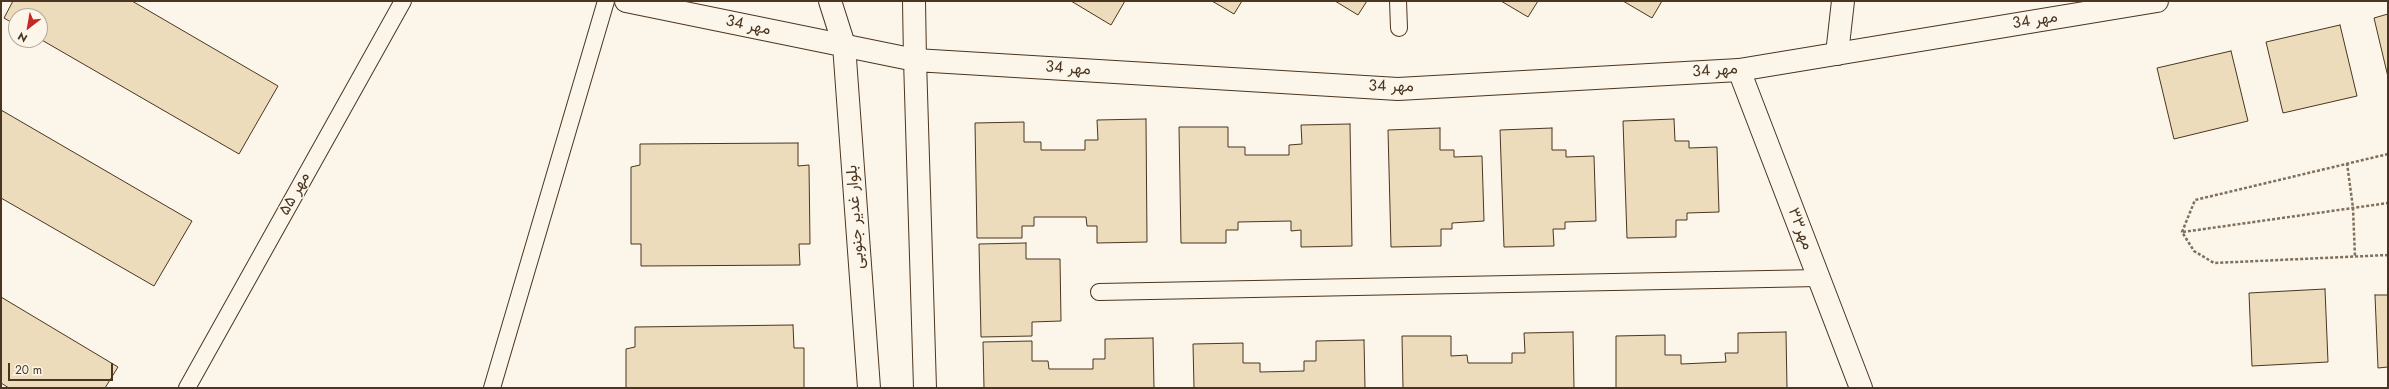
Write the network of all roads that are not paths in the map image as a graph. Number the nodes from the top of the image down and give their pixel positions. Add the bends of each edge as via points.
1 (403, 1) edge
2 (606, 1) edge
3 (626, 1) edge
4 (830, 1) edge
5 (914, 1) edge
6 (1398, 1) edge
7 (1843, 1) edge
8 (2157, 1) edge
9 (1399, 28) dead end
10 (844, 45) junction
11 (1837, 54) junction
12 (915, 60) junction
13 (1740, 70) junction
14 (1819, 278) junction
15 (1099, 292) dead end
16 (188, 388) edge
17 (492, 388) edge
18 (869, 388) edge
19 (925, 388) edge
20 (1861, 388) edge

1 - 16 lane, مهر ۵۵
2 - 17 lane
3 - 10 street, مهر 34
4 - 10 street, بلوار غدیر جنوبی
5 - 12 street
6 - 9 lane
7 - 11 street
8 - 11 street, مهر 34
10 - 12 street, مهر 34
10 - 18 street, بلوار غدیر جنوبی
11 - 13 street, مهر 34
12 - 13 street, مهر 34 via 1398,89
12 - 19 street
13 - 14 street, مهر۳۳
14 - 15 lane
14 - 20 street, مهر۳۳

